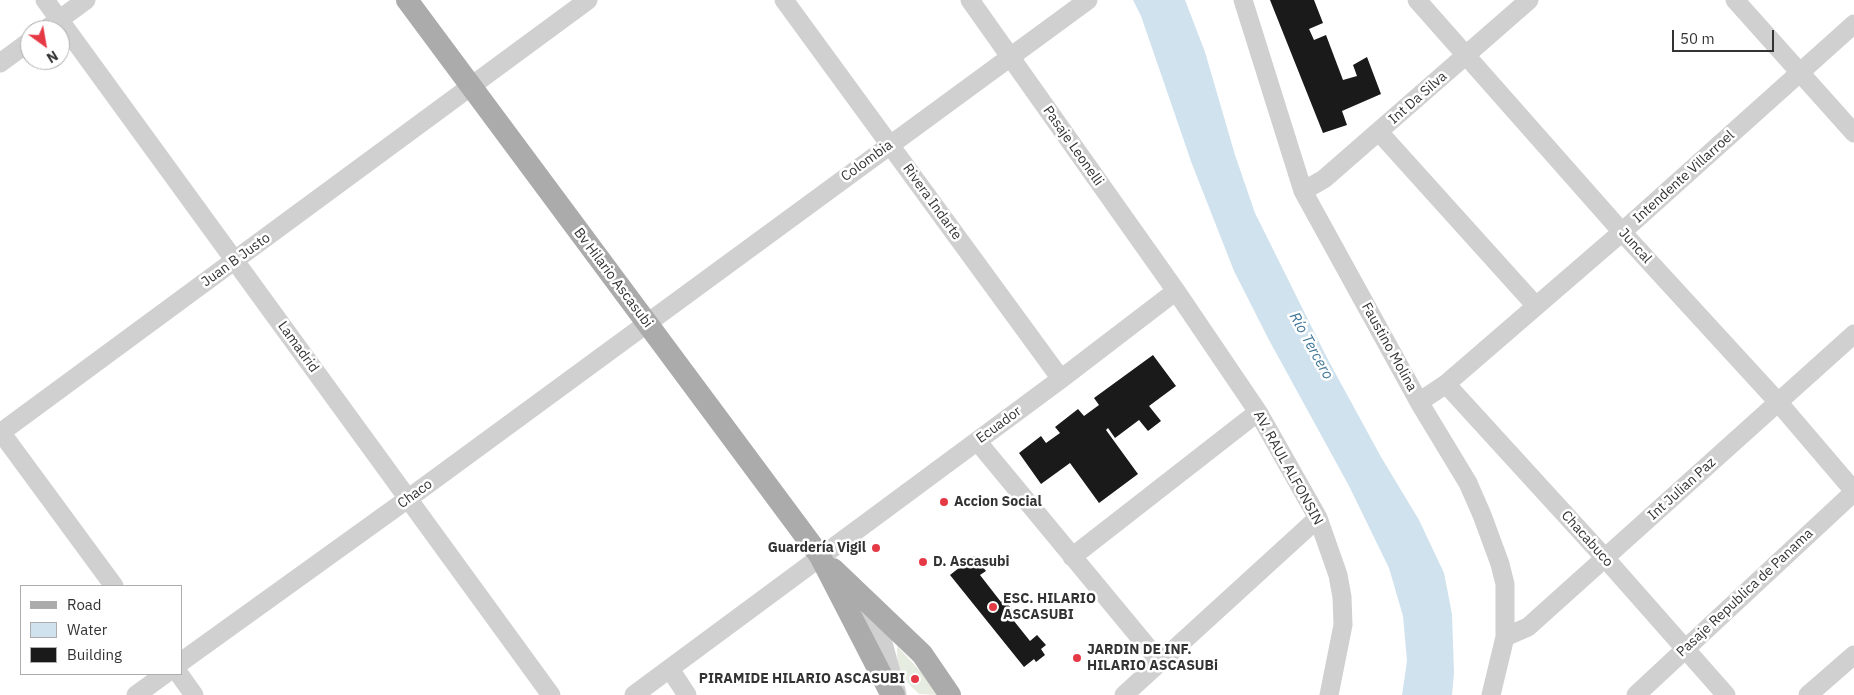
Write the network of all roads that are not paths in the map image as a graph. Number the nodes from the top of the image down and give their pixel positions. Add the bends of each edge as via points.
1 (45, 0) edge
2 (86, 0) edge
3 (407, 0) edge
4 (588, 0) edge
5 (784, 0) edge
6 (970, 0) edge
7 (1088, 0) edge
8 (1243, 0) edge
9 (1417, 0) edge
10 (1529, 0) edge
11 (1735, 0) edge
12 (51, 20) edge
13 (59, 20) edge
14 (1854, 24) edge
15 (20, 48) edge
16 (70, 48) edge
17 (1010, 56) junction
18 (1466, 56) junction
19 (0, 63) edge
20 (1801, 73) junction
21 (470, 86) junction
22 (1379, 132) junction
23 (1854, 133) edge
24 (890, 145) junction
25 (1303, 191) junction
26 (1622, 232) junction
27 (235, 261) junction
28 (1176, 291) junction
29 (1536, 306) junction
30 (647, 323) junction
31 (1854, 334) edge
32 (1061, 379) junction
33 (1446, 384) junction
34 (1419, 402) junction
35 (1778, 402) junction
36 (1258, 412) junction
37 (0, 432) edge
38 (977, 441) junction
39 (1854, 492) edge
40 (409, 498) junction
41 (1318, 518) junction
42 (820, 556) junction
43 (1072, 557) junction
44 (1605, 558) junction
45 (113, 585) edge
46 (865, 600) junction
47 (1505, 637) junction
48 (1685, 648) junction
49 (1852, 660) edge
50 (182, 661) edge
51 (1160, 662) junction
52 (670, 669) junction
53 (164, 675) edge
54 (180, 675) edge
55 (894, 693) edge
56 (136, 695) edge
57 (194, 695) edge
58 (551, 695) edge
59 (634, 695) edge
60 (687, 695) edge
61 (950, 695) edge
62 (1124, 695) edge
63 (1330, 695) edge
64 (1491, 695) edge
65 (1636, 695) edge
66 (1726, 695) edge
67 (1808, 695) edge

1 - 12 street, Lamadrid
2 - 13 street
3 - 21 main road, Bv Hilario Ascasubi
4 - 21 street, Juan B Justo
5 - 24 street, Rivera Indarte
6 - 17 street, Pasaje Leonelli
7 - 17 street, Colombia
8 - 25 street, Faustino Molina
9 - 18 street, Juncal
10 - 18 street, Int Da Silva
11 - 20 street
14 - 20 street, Intendente Villarroel
15 - 19 street
16 - 27 street, Lamadrid
17 - 24 street, Colombia
17 - 28 street, Pasaje Leonelli
18 - 22 street, Int Da Silva
18 - 26 street, Juncal
20 - 23 street
20 - 26 street, Intendente Villarroel
21 - 27 street, Juan B Justo
21 - 30 main road, Bv Hilario Ascasubi
22 - 25 street, Int Da Silva via 1324,179
22 - 29 street
24 - 30 street, Colombia
24 - 32 street, Rivera Indarte
25 - 34 street, Faustino Molina
26 - 29 street, Intendente Villarroel
26 - 35 street, Juncal
27 - 37 street, Juan B Justo
27 - 40 street, Lamadrid
28 - 32 street, Ecuador
28 - 36 street, AV. RAUL ALFONSIN
29 - 33 street, Intendente Villarroel
30 - 40 street, Chaco
30 - 42 main road, Bv Hilario Ascasubi
31 - 35 street, Int Julian Paz
32 - 38 street, Ecuador
33 - 34 street, Intendente Villarroel
33 - 44 street, Chacabuco
34 - 47 street, Faustino Molina via 1468,483 1485,523 1505,584
35 - 39 street, Juncal
35 - 44 street, Int Julian Paz
36 - 41 street, AV. RAUL ALFONSIN
36 - 43 street
37 - 45 street
38 - 42 street, Ecuador
38 - 43 street
39 - 48 street, Pasaje Republica de Panama
40 - 50 street, Chaco
40 - 58 street, Lamadrid
41 - 51 street
41 - 63 street, AV. RAUL ALFONSIN via 1338,575 1342,597 1343,625
42 - 46 main road
42 - 52 street, Ecuador
42 - 55 main road
43 - 51 street
44 - 47 street, Int Julian Paz via 1528,627
44 - 48 street, Chacabuco
46 - 55 street via 883,643
46 - 61 main road via 922,654
47 - 64 street, Faustino Molina
48 - 65 street, Pasaje Republica de Panama
48 - 66 street, Chacabuco
49 - 67 street
51 - 62 street
52 - 59 street, Ecuador
52 - 60 street
53 - 56 street
54 - 57 street

